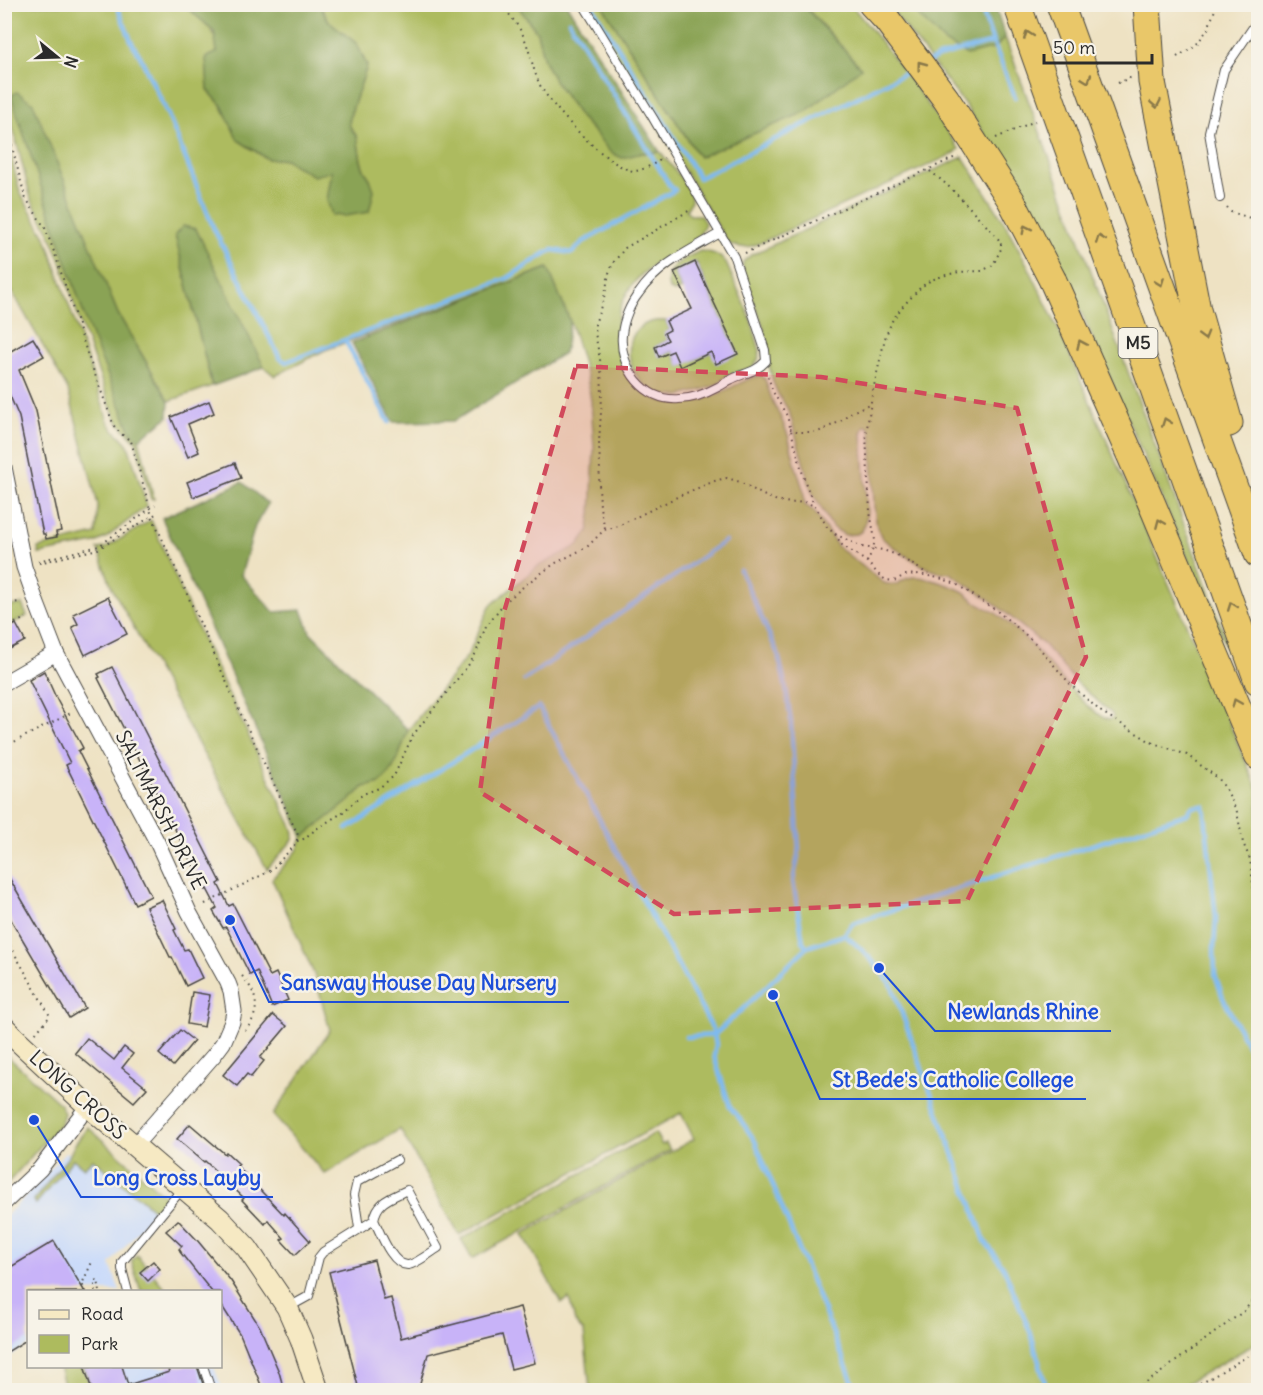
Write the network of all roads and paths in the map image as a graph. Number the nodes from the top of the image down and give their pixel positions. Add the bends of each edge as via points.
1 (503, 4) edge
2 (583, 4) edge
3 (1017, 4) edge
4 (1060, 4) edge
5 (1147, 4) edge
6 (1217, 4) edge
7 (880, 12) edge
8 (1258, 20) edge
9 (1178, 57) dead end
10 (1137, 75) dead end
11 (1118, 83) dead end
12 (4, 116) edge
13 (1035, 121) dead end
14 (992, 140) dead end
15 (673, 153) junction
16 (960, 155) dead end
17 (927, 170) junction
18 (1220, 198) joint
19 (1258, 222) edge
20 (720, 233) junction
21 (734, 257) junction
22 (766, 361) junction
23 (870, 404) junction
24 (790, 429) junction
25 (4, 467) edge
26 (155, 505) dead end
27 (816, 506) junction
28 (150, 508) junction
29 (159, 512) dead end
30 (152, 516) junction
31 (1258, 530) edge
32 (835, 534) junction
33 (873, 549) junction
34 (1258, 554) edge
35 (867, 562) junction
36 (24, 566) junction
37 (930, 576) junction
38 (30, 616) dead end
39 (4, 628) edge
40 (56, 653) junction
41 (1258, 681) edge
42 (4, 683) edge
43 (84, 706) junction
44 (4, 747) edge
45 (1258, 756) edge
46 (297, 841) junction
47 (1258, 908) edge
48 (189, 912) junction
49 (4, 934) edge
50 (4, 1027) edge
51 (31, 1038) dead end
52 (88, 1106) junction
53 (135, 1145) junction
54 (397, 1160) dead end
55 (183, 1188) junction
56 (4, 1203) edge
57 (374, 1221) junction
58 (359, 1228) junction
59 (92, 1262) dead end
60 (85, 1290) edge
61 (95, 1290) edge
62 (100, 1290) edge
63 (127, 1290) edge
64 (1258, 1294) edge
65 (287, 1307) junction
66 (1258, 1350) edge
67 (204, 1368) edge
68 (212, 1390) edge
69 (318, 1390) edge
70 (1137, 1390) edge
71 (1190, 1390) edge

1 - 15 path via 522,32 547,97 607,158 637,171
2 - 15 lane
41 -> 3 highway, M5
4 -> 34 highway, M5
5 -> 31 highway via 1152,82 1197,310
6 - 9 path via 1208,29 1196,45
45 -> 7 highway, bridge via 1053,281 1011,200 946,99
8 - 18 lane via 1224,70 1209,132
10 - 11 path
12 - 28 path via 25,197 45,228 114,426 131,441
13 - 14 path
15 - 20 lane
16 - 17 path
17 - 21 path
17 - 23 path via 954,191 997,237 1001,251 987,269 946,274 931,280 912,296 892,321 885,338
18 - 19 path via 1231,212
20 - 21 lane
20 - 22 lane via 671,261 638,294 622,335 628,368 646,391 678,400 717,388 760,368
21 - 22 lane
22 - 24 path via 768,379
23 - 24 path via 818,432
23 - 33 path via 866,435
24 - 27 path
25 - 36 street, SALTMARSH DRIVE
26 - 28 path
27 - 32 path
27 - 46 path via 775,500 736,481 722,479 604,530 587,547 554,564 504,603 486,626 470,663 413,735 394,776
28 - 30 path
28 - 36 path via 99,546
29 - 30 path
30 - 36 path via 98,549
30 - 46 path via 298,835
32 - 33 path
32 - 35 path via 842,545
33 - 35 path
33 - 37 path via 897,555
35 - 37 path via 890,582 905,575
36 - 40 street, SALTMARSH DRIVE
37 - 47 path via 956,584 997,611 1034,642 1100,711 1151,742 1187,755 1219,779 1237,812
38 - 39 path
40 - 42 street
40 - 43 street, SALTMARSH DRIVE
43 - 44 path
43 - 48 street, SALTMARSH DRIVE via 158,844
46 - 48 path via 270,871
48 - 53 street, SALTMARSH DRIVE via 228,982 234,1011 232,1022 223,1043
49 - 51 path via 50,1016
50 - 52 street, LONG CROSS
52 - 53 street, LONG CROSS
52 - 56 street via 40,1169
53 - 55 street, LONG CROSS
54 - 58 lane via 357,1182 354,1195
55 - 63 lane via 122,1262
55 - 65 street, LONG CROSS via 247,1248
57 - 57 lane via 380,1204 407,1190 438,1248 410,1265 404,1264 395,1260
57 - 58 lane
58 - 65 lane via 323,1252 309,1296
59 - 60 path via 82,1284
61 - 62 path via 94,1281 98,1280
64 - 70 path via 1244,1311
65 - 69 street, LONG CROSS
66 - 71 path
67 - 68 lane

